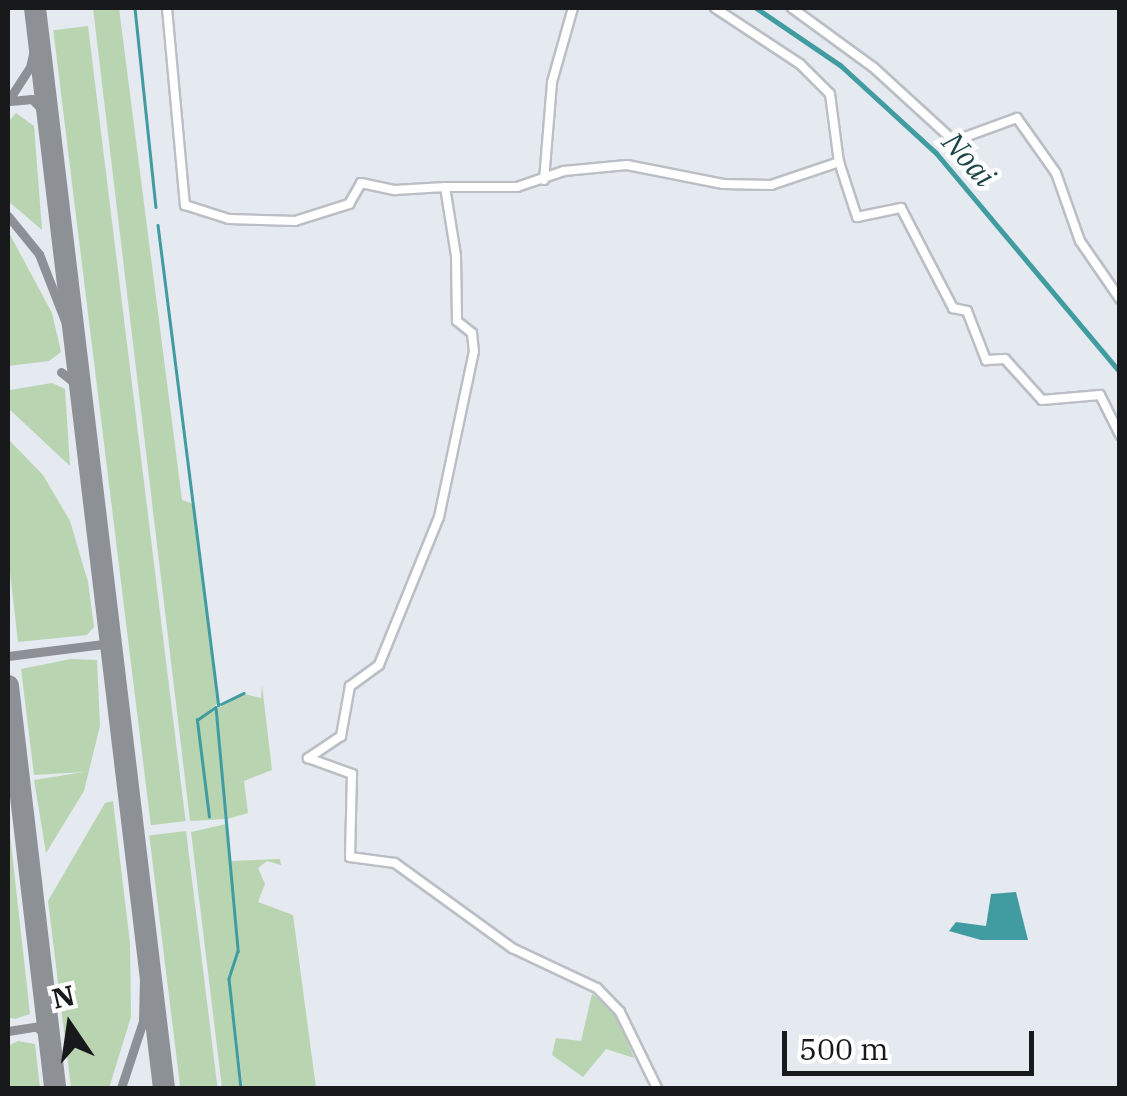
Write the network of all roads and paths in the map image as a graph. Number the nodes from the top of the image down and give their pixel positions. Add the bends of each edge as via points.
1 (167, 8) edge
2 (574, 8) edge
3 (715, 8) edge
4 (792, 8) edge
5 (839, 162) junction
6 (544, 180) junction
7 (444, 187) junction
8 (1120, 300) edge
9 (1120, 434) edge
10 (658, 1088) edge

1 - 7 street via 185,204 229,219 295,221 345,206 360,184
2 - 6 street via 552,82
3 - 5 street via 800,64 830,94
4 - 8 street via 873,66 954,141 1017,118 1056,173 1080,241
5 - 6 street via 771,185 723,184 626,165
5 - 9 street via 858,216 901,208 953,308 967,311 986,360 1006,359 1042,400 1100,395
6 - 7 street via 517,187
7 - 10 street via 456,256 457,321 472,332 474,350 440,517 378,665 350,686 340,736 308,758 352,774 350,857 395,863 512,948 597,988 620,1012

